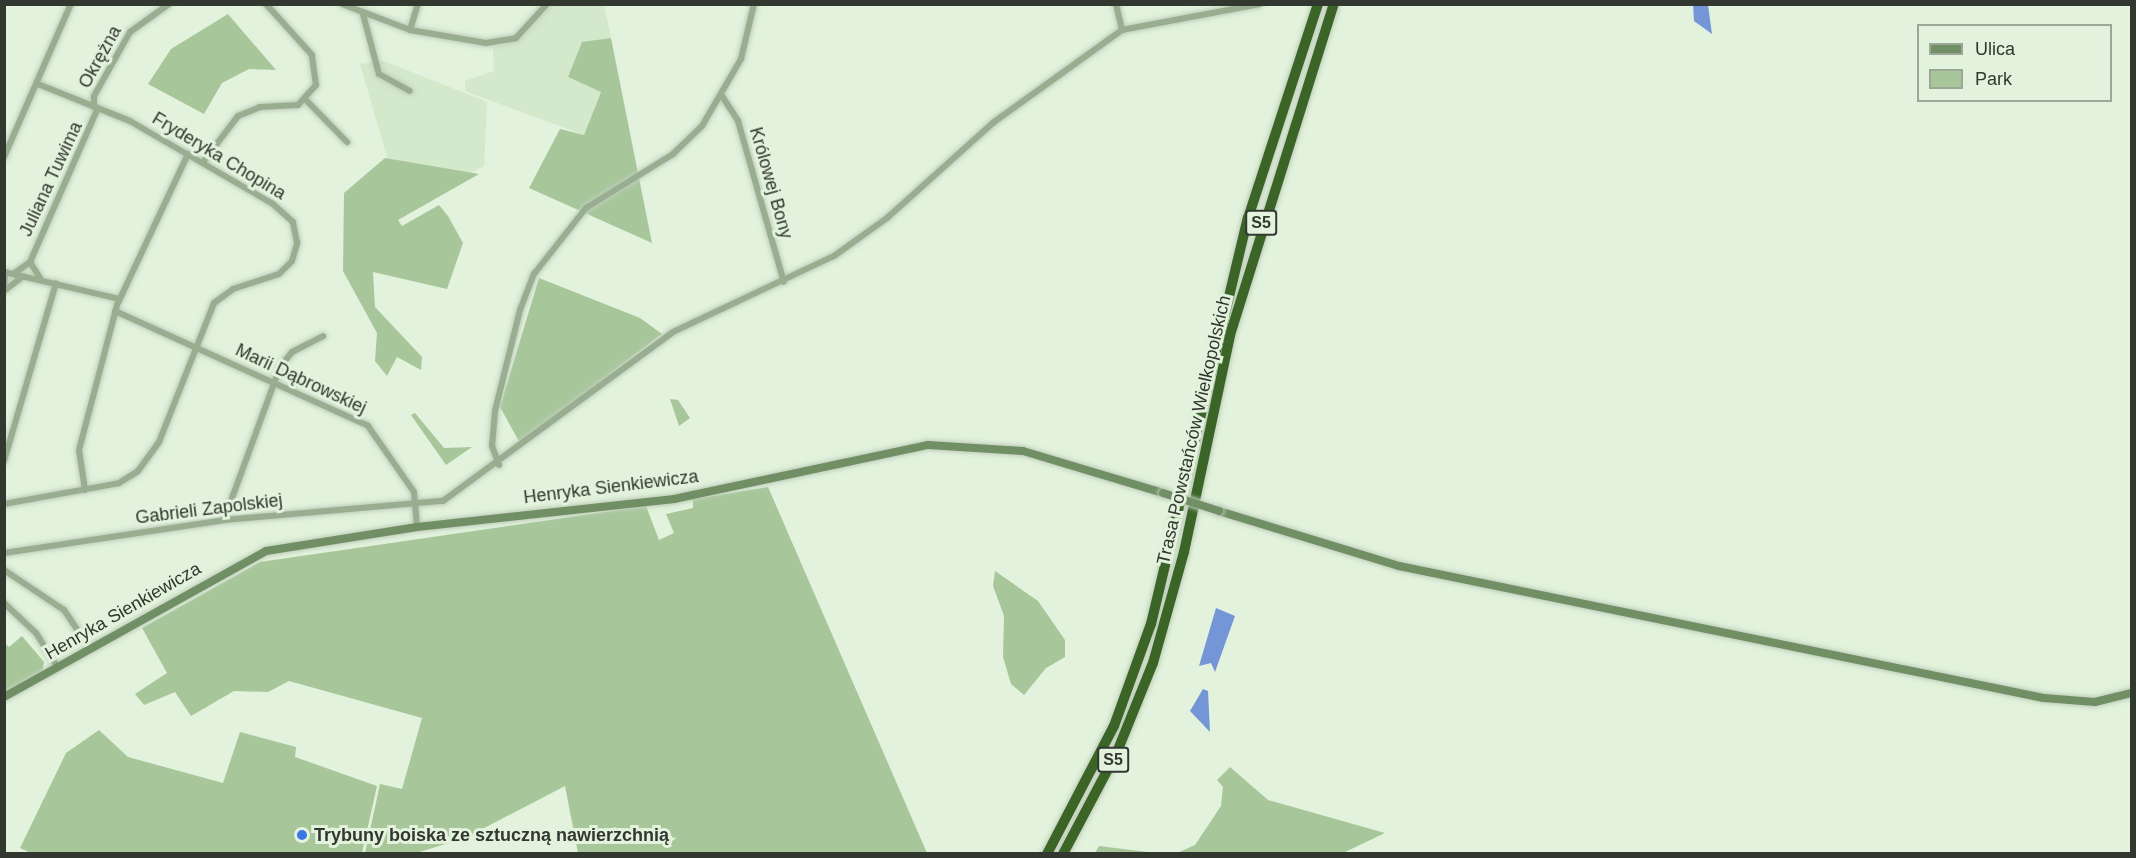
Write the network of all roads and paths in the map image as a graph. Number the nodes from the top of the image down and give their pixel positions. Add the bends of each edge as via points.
1 (71, 4) edge
2 (169, 4) edge
3 (266, 4) edge
4 (342, 4) edge
5 (418, 4) edge
6 (547, 4) edge
7 (754, 4) edge
8 (1116, 4) edge
9 (1260, 4) edge
10 (1318, 4) edge
11 (1334, 4) edge
12 (363, 14) junction
13 (410, 30) junction
14 (1122, 30) junction
15 (38, 84) junction
16 (410, 91) dead end
17 (722, 96) junction
18 (306, 100) junction
19 (96, 108) junction
20 (347, 142) dead end
21 (188, 154) junction
22 (4, 157) edge
23 (203, 162) junction
24 (30, 261) junction
25 (5, 272) edge
26 (13, 274) junction
27 (22, 277) junction
28 (40, 278) junction
29 (784, 282) junction
30 (56, 283) junction
31 (4, 289) edge
32 (119, 299) junction
33 (115, 311) junction
34 (323, 336) dead end
35 (196, 347) junction
36 (274, 383) junction
37 (4, 460) edge
38 (499, 465) junction
39 (85, 490) junction
40 (4, 504) edge
41 (418, 504) junction
42 (224, 520) junction
43 (417, 527) junction
44 (4, 553) edge
45 (4, 570) edge
46 (4, 603) edge
47 (83, 638) dead end
48 (58, 668) junction
49 (2132, 693) edge
50 (4, 697) edge
51 (1047, 854) edge
52 (1063, 854) edge

1 - 15 street
2 - 19 street, Okrężna via 130,32 94,96
3 - 18 street via 315,60 316,85
4 - 12 street
5 - 13 street
6 - 13 street via 522,34 504,42 465,42
7 - 17 street via 741,59
8 - 14 street
9 - 14 street
10 - 51 highway, Trasa Powstańców Wielkopolskich / S5 via 1248,218 1151,624 1114,726
11 - 52 highway, Trasa Powstańców Wielkopolskich / S5 via 1238,303 1184,552 1153,663 1117,752
12 - 13 street
12 - 16 street via 379,74
14 - 29 street, Gabrieli Zapolskiej via 970,141 887,218 834,256
15 - 19 street, Fryderyka Chopina
15 - 22 street
17 - 29 street, Królowej Bony via 738,120
17 - 38 street via 673,154 580,214 538,267 519,310 495,411 492,446
18 - 20 street
18 - 23 street via 245,112
19 - 21 street, Fryderyka Chopina
19 - 24 street, Juliana Tuwima
21 - 23 street, Fryderyka Chopina
21 - 32 street
23 - 35 street, Fryderyka Chopina via 284,212 297,240 292,261 279,274 232,289 214,303
24 - 26 street, Juliana Tuwima
24 - 28 street, Juliana Tuwima via 30,271
25 - 26 street
25 - 31 street
26 - 27 street
27 - 28 street
27 - 31 street
28 - 30 street
29 - 38 street, Gabrieli Zapolskiej via 673,332
30 - 32 street
30 - 37 street
32 - 33 street
33 - 35 street, Marii Dąbrowskiej
33 - 39 street via 79,450
34 - 36 street via 292,352
35 - 36 street, Marii Dąbrowskiej
35 - 39 street, Fryderyka Chopina via 147,461 119,483
36 - 41 street, Marii Dąbrowskiej via 368,426 387,448
36 - 42 street
38 - 41 street, Gabrieli Zapolskiej via 455,496
39 - 40 street, Fryderyka Chopina
41 - 42 street, Gabrieli Zapolskiej
41 - 43 street
42 - 44 street, Gabrieli Zapolskiej
43 - 48 street, Henryka Sienkiewicza via 266,551
43 - 49 street, Henryka Sienkiewicza, bridge via 674,499 881,452 947,444 1023,451 1315,542 1493,586 2044,698 2094,702
45 - 47 street via 64,610
46 - 48 street via 36,633
48 - 50 street, Henryka Sienkiewicza

